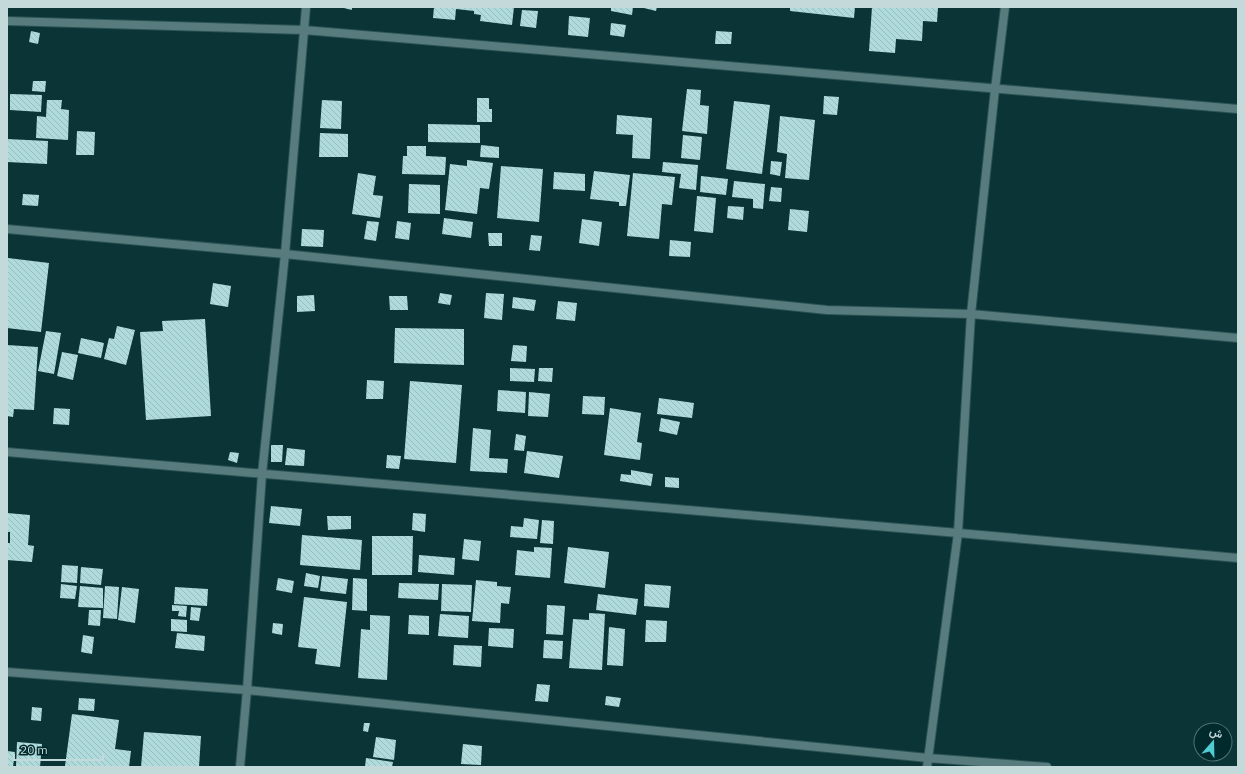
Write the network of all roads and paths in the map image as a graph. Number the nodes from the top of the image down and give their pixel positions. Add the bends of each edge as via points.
1 (306, 7) edge
2 (1005, 7) edge
3 (7, 21) edge
4 (304, 30) junction
5 (995, 89) junction
6 (1238, 109) edge
7 (7, 229) edge
8 (285, 254) junction
9 (971, 314) junction
10 (1238, 338) edge
11 (7, 452) edge
12 (262, 474) junction
13 (958, 533) junction
14 (1238, 558) edge
15 (7, 672) edge
16 (247, 690) junction
17 (928, 758) junction
18 (240, 767) edge
19 (927, 767) edge
20 (1047, 767) edge

1 - 4 street
2 - 5 street
3 - 4 street
4 - 5 street
4 - 8 street
5 - 6 street
5 - 9 street
7 - 8 street
8 - 9 street via 827,310
8 - 12 street
9 - 10 street
9 - 13 street
11 - 12 street
12 - 13 street
12 - 16 street
13 - 14 street
13 - 17 street
15 - 16 street
16 - 17 street
16 - 18 street
17 - 19 street
17 - 20 street

